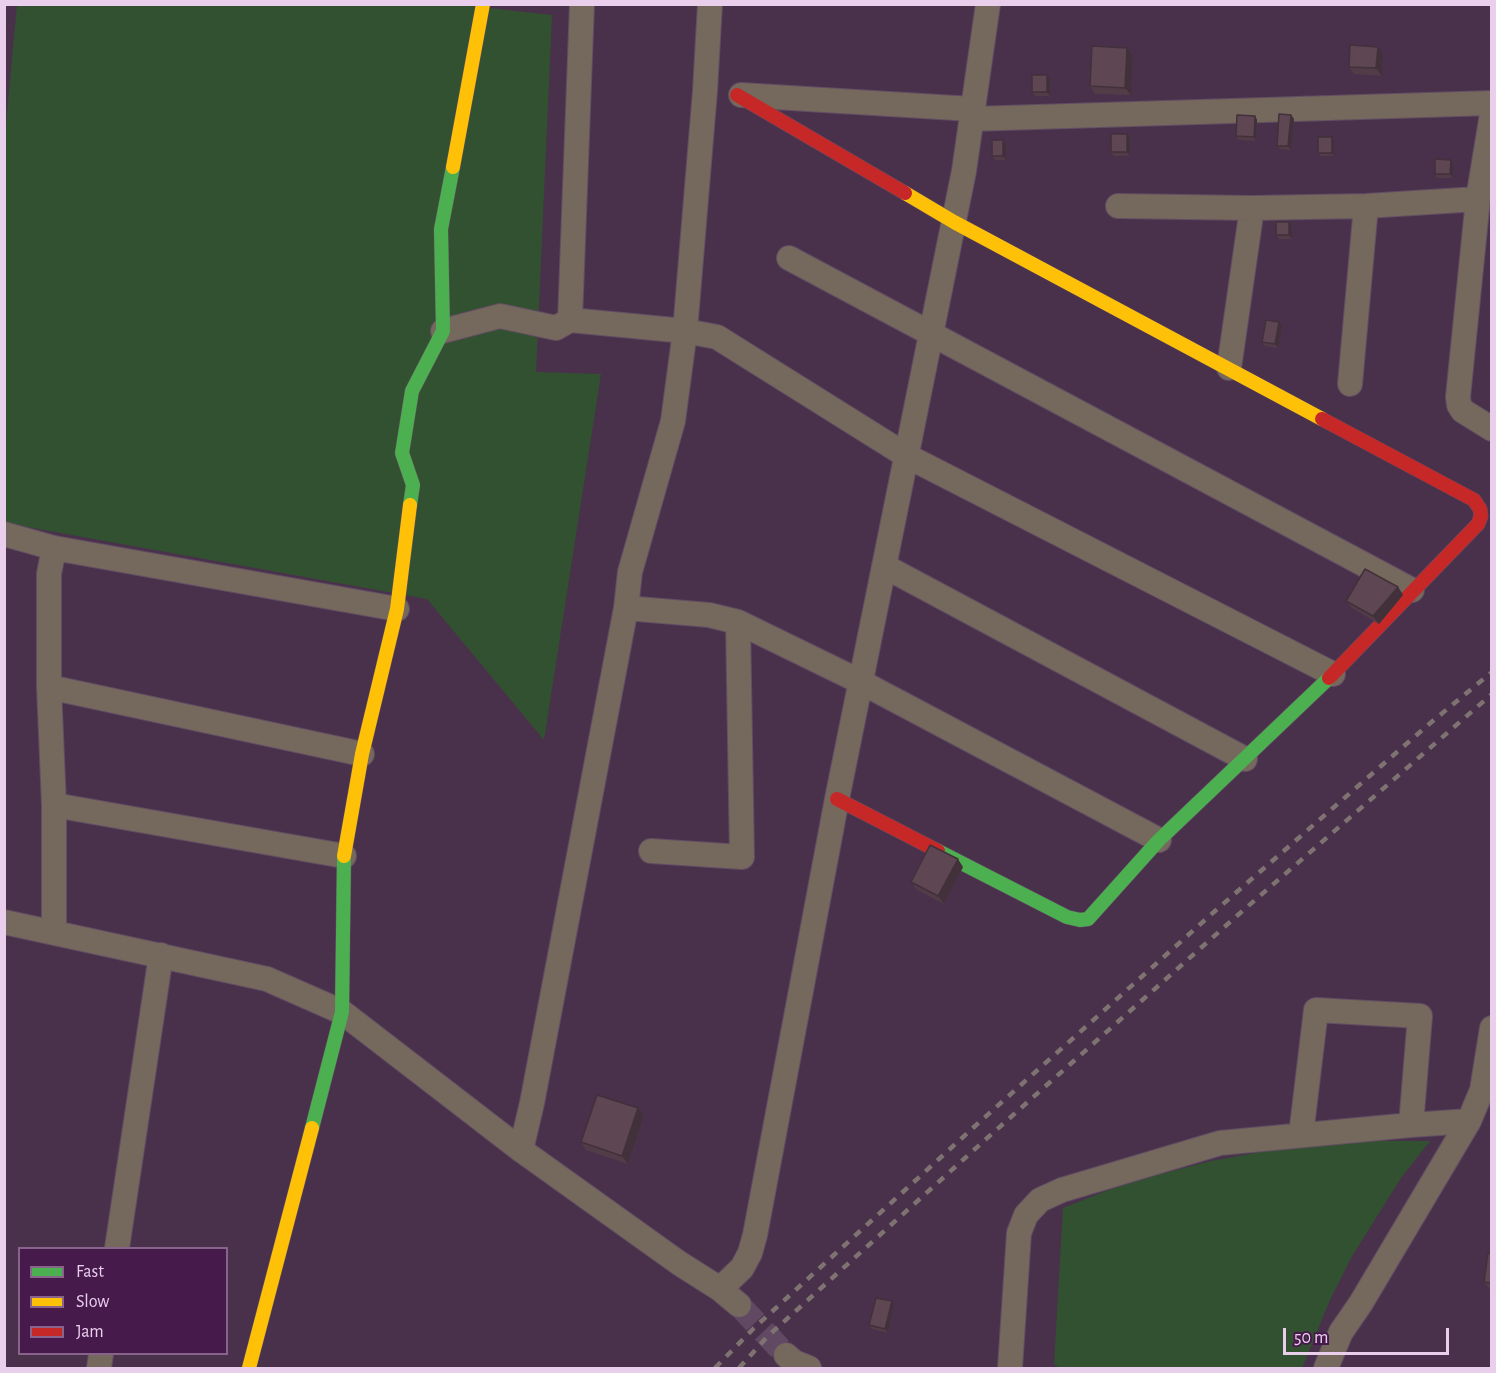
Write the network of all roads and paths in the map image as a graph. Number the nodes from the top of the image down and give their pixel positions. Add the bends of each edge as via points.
1 (483, 4) edge
2 (582, 4) edge
3 (710, 4) edge
4 (988, 4) edge
5 (705, 91) junction
6 (737, 95) junction
7 (1491, 103) edge
8 (972, 114) junction
9 (1491, 114) edge
10 (1478, 199) junction
11 (1118, 206) dead end
12 (1366, 206) junction
13 (1252, 208) junction
14 (954, 222) junction
15 (789, 258) dead end
16 (570, 320) junction
17 (443, 331) junction
18 (685, 331) junction
19 (931, 334) junction
20 (1229, 368) junction
21 (1350, 384) dead end
22 (1491, 429) edge
23 (907, 456) junction
24 (4, 534) edge
25 (54, 548) junction
26 (884, 566) junction
27 (1412, 590) junction
28 (626, 608) junction
29 (397, 609) junction
30 (738, 622) junction
31 (1333, 674) junction
32 (861, 682) junction
33 (49, 687) junction
34 (362, 754) junction
35 (1245, 759) junction
36 (837, 799) junction
37 (54, 805) junction
38 (1159, 840) junction
39 (651, 851) dead end
40 (344, 856) junction
41 (4, 921) edge
42 (54, 932) junction
43 (161, 955) junction
44 (342, 1012) junction
45 (1491, 1028) edge
46 (1469, 1122) junction
47 (1411, 1125) junction
48 (1301, 1135) junction
49 (521, 1150) junction
50 (117, 1247) edge
51 (720, 1289) junction
52 (739, 1305) tunnel mouth
53 (249, 1368) edge
54 (1010, 1368) edge
55 (1326, 1368) edge

1 - 17 street via 441,229
2 - 16 street
3 - 5 street
4 - 8 street
5 - 6 street
5 - 18 street
6 - 8 street
6 - 14 street
7 - 8 street
8 - 14 street
9 - 10 street
10 - 12 street
10 - 22 street via 1458,397 1463,411
11 - 13 street
12 - 13 street
12 - 21 street
13 - 20 street
14 - 19 street
14 - 20 street
15 - 19 street
16 - 17 street via 556,328 500,316
16 - 18 street
17 - 29 street via 412,391 402,453 413,485
18 - 23 street via 717,337
18 - 28 street via 674,421 630,572
19 - 23 street
19 - 27 street
20 - 27 street via 1474,500 1480,509 1478,524
23 - 26 street
23 - 31 street
24 - 25 street
25 - 29 street
25 - 33 street via 49,573
26 - 32 street
26 - 35 street
27 - 31 street
28 - 30 street via 709,615
28 - 49 street
29 - 34 street
30 - 32 street
30 - 39 street via 742,857
31 - 35 street
32 - 36 street
32 - 38 street
33 - 34 street
33 - 37 street
34 - 40 street
35 - 38 street
36 - 38 street via 1067,917 1080,920 1088,918
36 - 51 street via 755,1235 742,1268
37 - 40 street
37 - 42 street
40 - 44 street
41 - 42 street
42 - 43 street
43 - 44 street via 267,979
43 - 50 street
44 - 49 street
44 - 53 street
45 - 46 street via 1482,1090
46 - 47 street
46 - 55 street via 1341,1332
47 - 48 street
47 - 48 street via 1420,1016 1316,1010
48 - 54 street via 1220,1143 1040,1200 1026,1215 1019,1233
49 - 51 street
51 - 52 street

